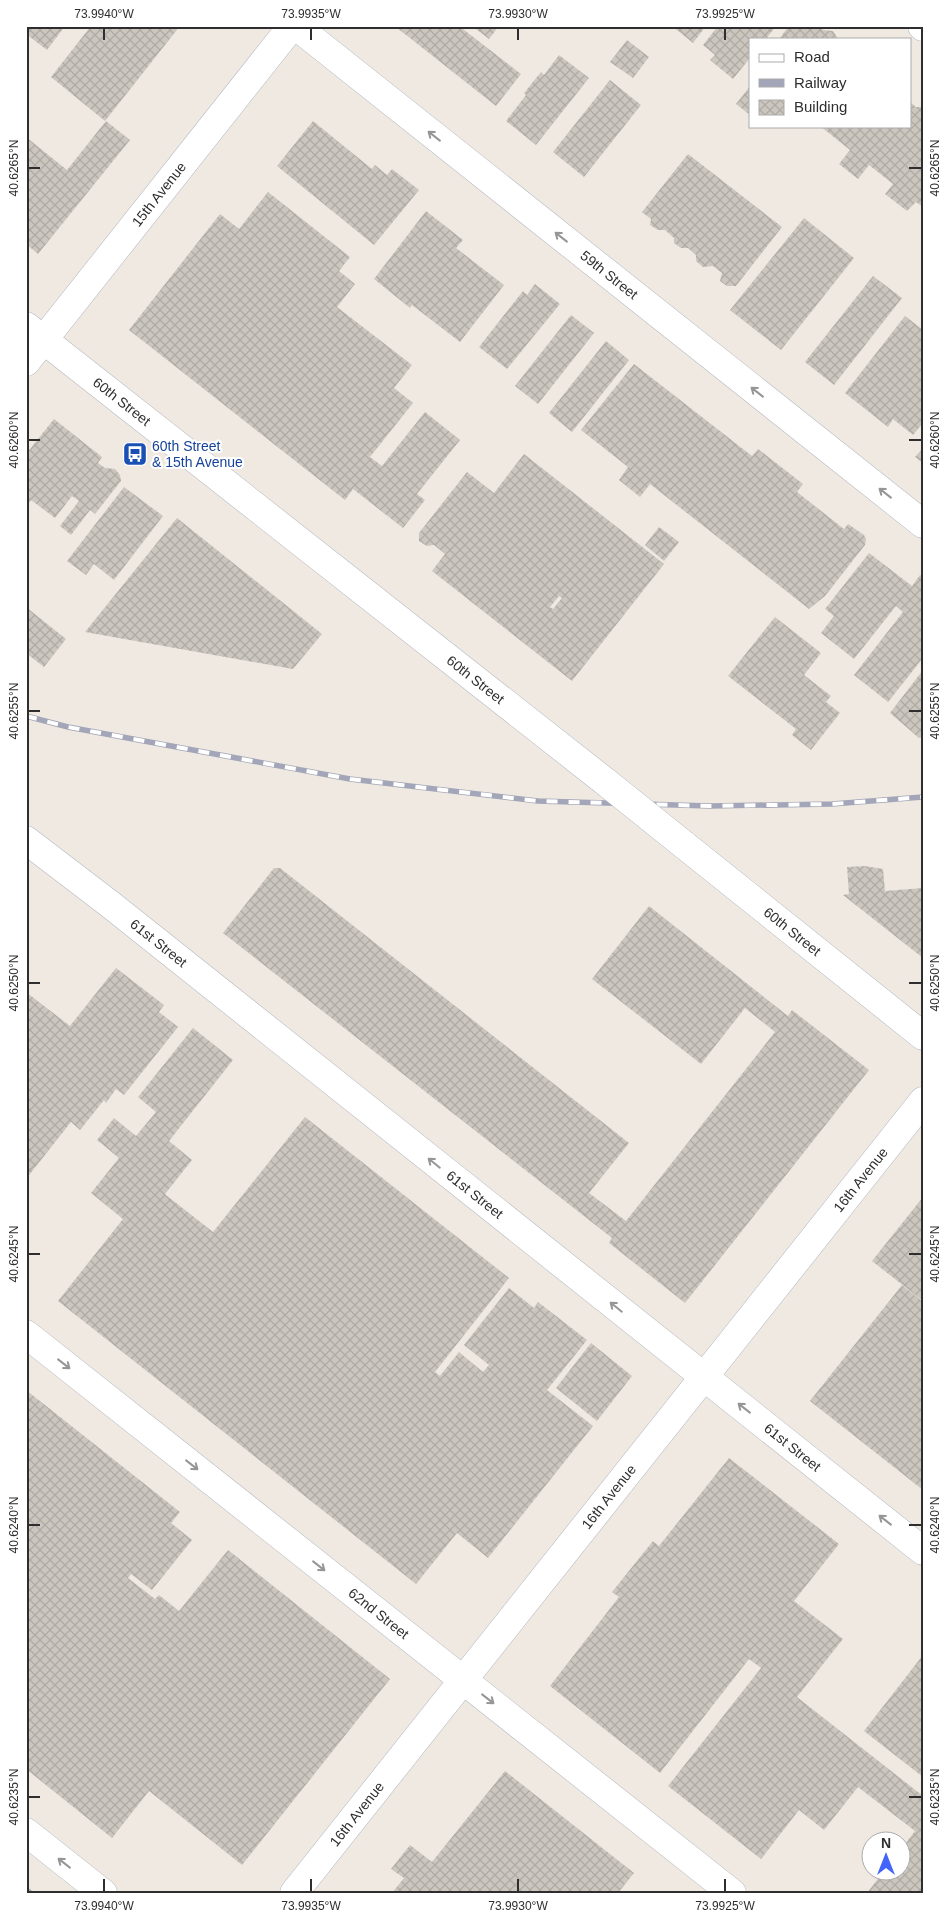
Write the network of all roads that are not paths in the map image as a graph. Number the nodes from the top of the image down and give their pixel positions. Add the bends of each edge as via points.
1 (292, 26) edge
2 (296, 26) edge
3 (35, 333) edge
4 (26, 362) edge
5 (923, 524) edge
6 (26, 840) edge
7 (923, 1036) edge
8 (923, 1101) edge
9 (26, 1334) edge
10 (704, 1377) junction
11 (923, 1551) edge
12 (464, 1680) junction
13 (26, 1832) edge
14 (102, 1893) edge
15 (294, 1893) edge
16 (732, 1893) edge

1 - 3 street, 15th Avenue
5 -> 2 street, 59th Street
3 - 4 street, 15th Avenue
3 - 7 street, 60th Street, bridge via 608,783
10 -> 6 street, 61st Street
8 - 10 street, 16th Avenue
9 -> 12 street, 62nd Street
11 -> 10 street, 61st Street
10 - 12 street, 16th Avenue
12 - 15 street, 16th Avenue
12 -> 16 street, 62nd Street
14 -> 13 street

